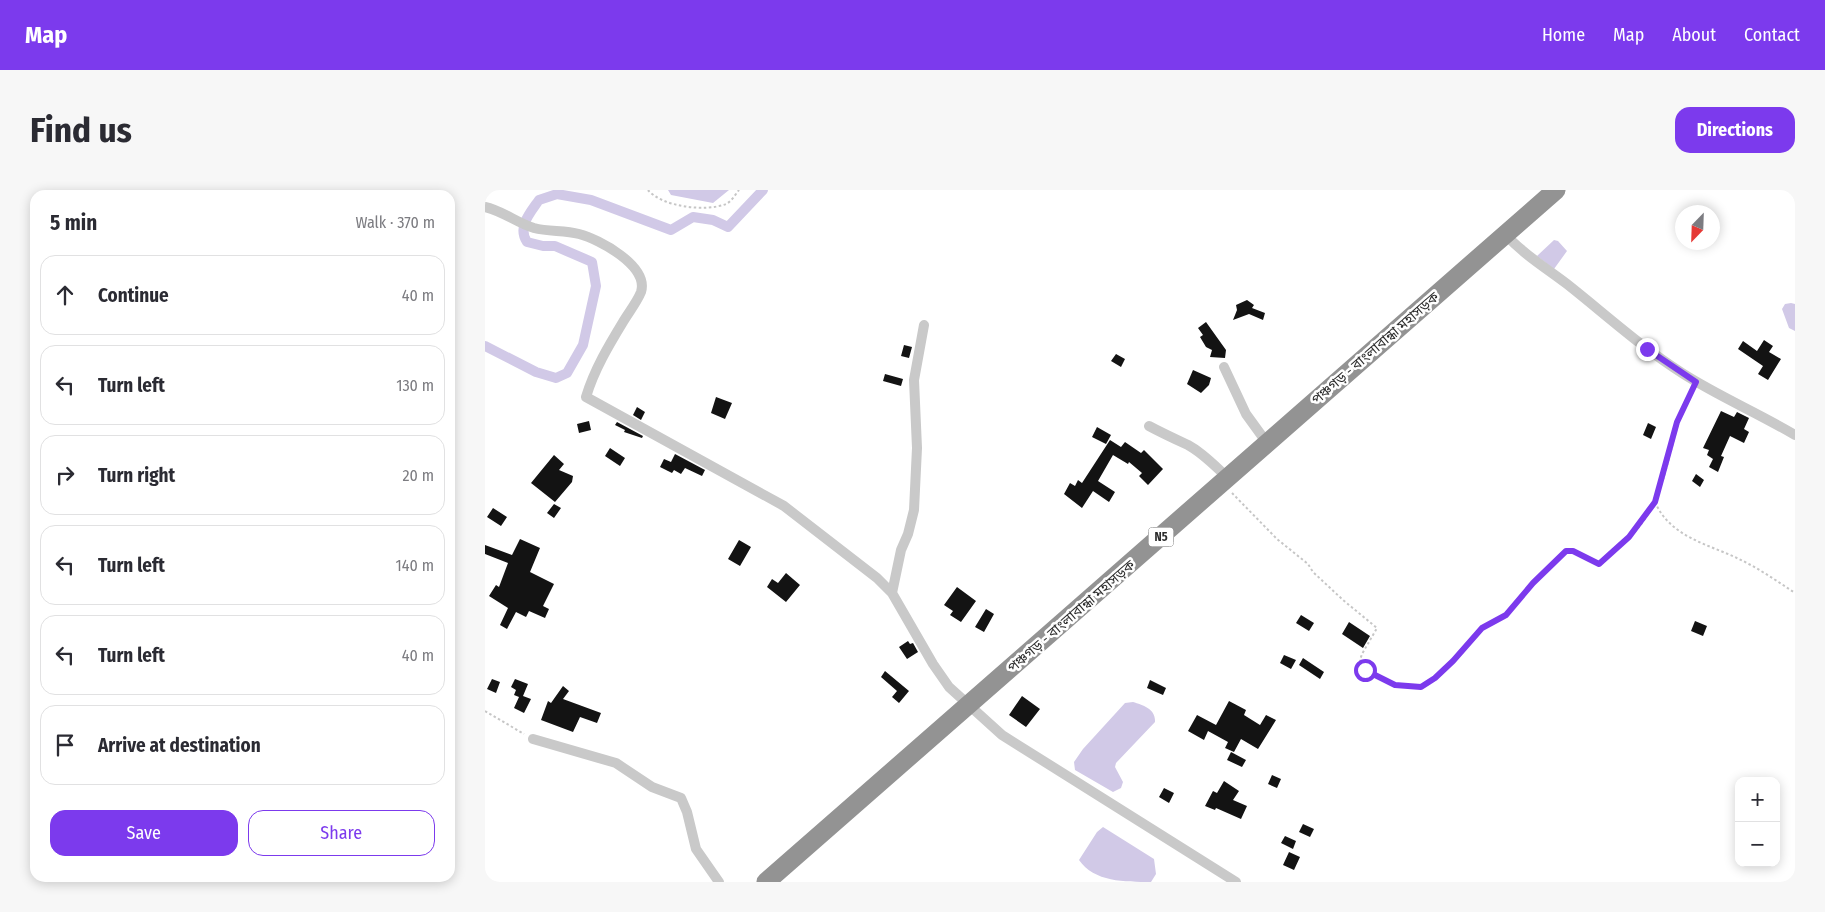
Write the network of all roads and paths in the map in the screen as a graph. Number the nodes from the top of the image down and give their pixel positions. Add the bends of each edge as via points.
1 (648, 190) edge
2 (739, 190) edge
3 (1556, 190) edge
4 (485, 207) edge
5 (1505, 234) junction
6 (924, 324) dead end
7 (1224, 367) dead end
8 (1696, 382) junction
9 (1149, 426) dead end
10 (1795, 435) edge
11 (1267, 443) junction
12 (1225, 481) junction
13 (1655, 502) junction
14 (892, 593) junction
15 (1795, 593) edge
16 (969, 705) junction
17 (485, 711) edge
18 (533, 739) joint
19 (719, 882) edge
20 (766, 882) edge
21 (1235, 882) edge

1 - 2 path via 669,203 706,210 728,203
3 - 5 highway, পঞ্চগড় - বাংলাবান্ধা মহাসড়ক / N5
4 - 14 street via 532,227 581,234 621,255 638,271 641,292 611,342 586,397 783,506
5 - 8 street via 1647,349
5 - 11 highway, পঞ্চগড় - বাংলাবান্ধা মহাসড়ক / N5
6 - 14 street via 914,380 917,448 914,510
7 - 11 street via 1246,414
8 - 10 street
8 - 13 path via 1677,422
9 - 12 street via 1189,446
11 - 12 highway, পঞ্চগড় - বাংলাবান্ধা মহাসড়ক / N5
12 - 13 path via 1277,539 1377,628 1360,660 1365,670 1395,685 1409,687 1421,687 1435,678 1482,628 1506,615 1566,551 1573,551 1595,564 1602,562 1631,535
12 - 16 highway, পঞ্চগড় - বাংলাবান্ধা মহাসড়ক / N5
13 - 15 path via 1673,526 1691,539 1739,559
14 - 16 street via 933,664 949,687
16 - 20 highway, পঞ্চগড় - বাংলাবান্ধা মহাসড়ক / N5
16 - 21 street via 1002,735 1036,758
17 - 18 path
18 - 19 street via 616,763 652,787 681,798 696,849

